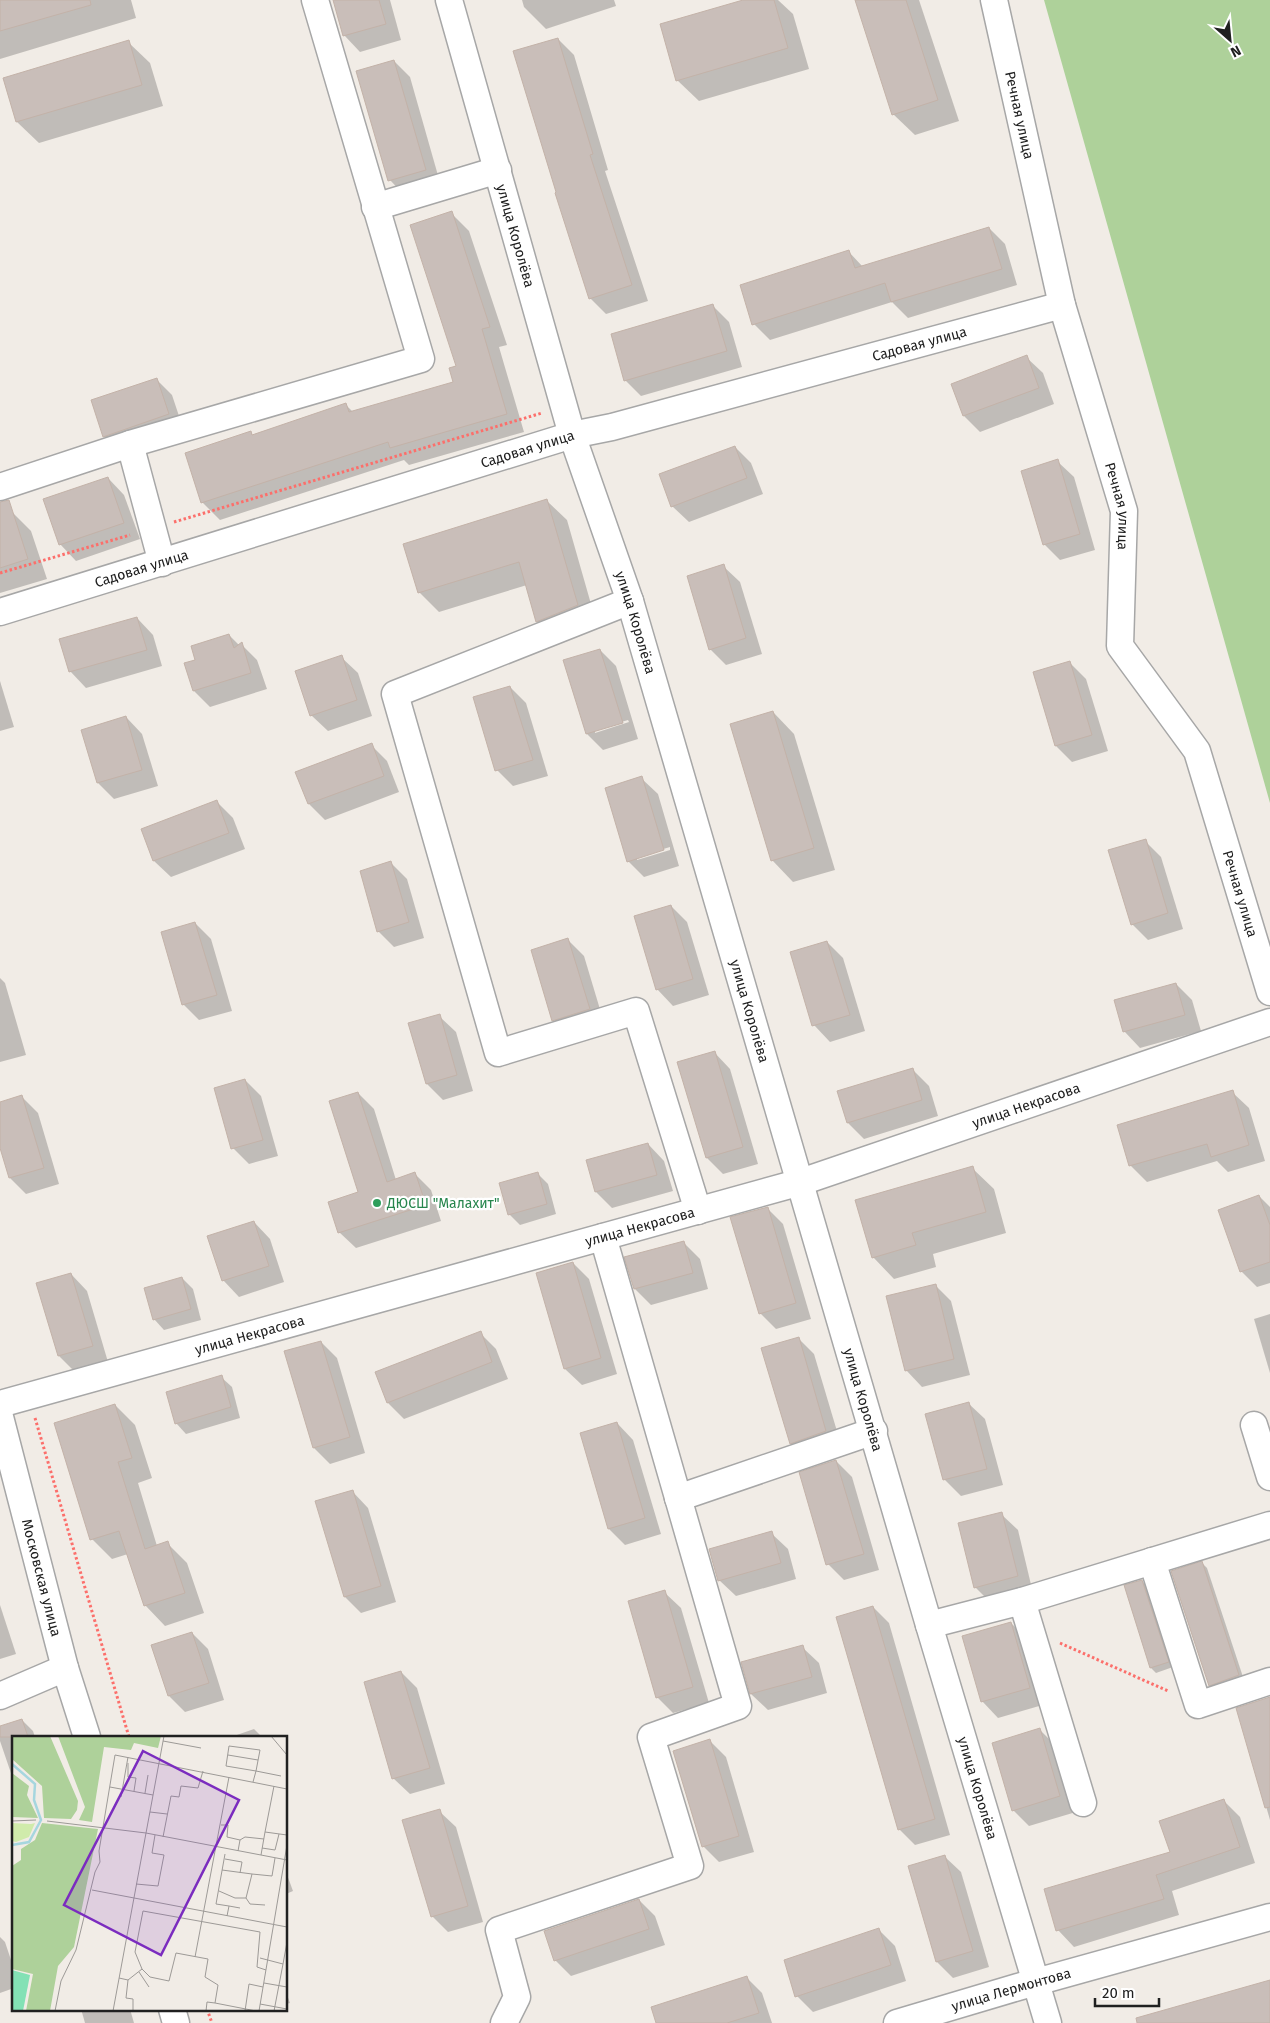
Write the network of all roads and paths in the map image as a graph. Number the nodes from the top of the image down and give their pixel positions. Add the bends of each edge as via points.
1 (315, 0) edge
2 (449, 0) edge
3 (994, 0) edge
4 (498, 170) junction
5 (375, 207) junction
6 (1062, 305) junction
7 (543, 413) dead end
8 (572, 435) junction
9 (130, 444) junction
10 (0, 487) edge
11 (153, 529) junction
12 (162, 563) junction
13 (0, 573) edge
14 (630, 601) junction
15 (0, 612) edge
16 (1270, 992) edge
17 (1270, 1022) edge
18 (800, 1182) junction
19 (698, 1211) junction
20 (603, 1237) junction
21 (28, 1396) junction
22 (0, 1404) edge
23 (0, 1417) edge
24 (1254, 1426) dead end
25 (874, 1431) junction
26 (1270, 1477) edge
27 (678, 1498) junction
28 (1270, 1525) edge
29 (1152, 1561) junction
30 (1022, 1601) junction
31 (929, 1625) junction
32 (1030, 1630) junction
33 (65, 1668) junction
34 (1270, 1681) edge
35 (0, 1696) edge
36 (1198, 1705) junction
37 (87, 1736) edge
38 (129, 1736) edge
39 (1083, 1803) dead end
40 (1270, 1917) edge
41 (1036, 1983) junction
42 (172, 2010) edge
43 (208, 2010) edge
44 (176, 2023) edge
45 (212, 2023) edge
46 (504, 2023) edge
47 (897, 2023) edge
48 (1048, 2023) edge

1 - 5 street
2 - 4 street, улица Королёва
3 - 6 street, Речная улица
4 - 5 street
4 - 8 street, улица Королёва
5 - 9 street via 421,360
6 - 8 street, Садовая улица via 612,427
6 - 16 street, Речная улица via 1124,510 1120,646 1197,752
7 - 11 path
8 - 12 street, Садовая улица
8 - 14 street, улица Королёва
9 - 10 street
9 - 11 street
11 - 12 street
11 - 13 path
12 - 15 street, Садовая улица
14 - 18 street, улица Королёва
14 - 19 street via 395,694 498,1053 636,1011
17 - 18 street, улица Некрасова
18 - 19 street, улица Некрасова
18 - 25 street, улица Королёва
19 - 20 street, улица Некрасова
20 - 21 street, улица Некрасова
20 - 27 street
21 - 22 street, улица Некрасова
21 - 38 path
23 - 33 street, Московская улица
24 - 26 street
25 - 27 street
25 - 31 street, улица Королёва
27 - 46 street via 738,1706 651,1737 690,1866 499,1930 517,1997
28 - 29 street
29 - 30 street
29 - 36 street
30 - 31 street
30 - 32 street
31 - 41 street, улица Королёва
32 - 36 path
32 - 39 street
33 - 35 street
33 - 37 street, Московская улица
34 - 36 street
40 - 41 street, улица Лермонтова
41 - 47 street, улица Лермонтова
41 - 48 street, улица Королёва
42 - 44 street
43 - 45 path

